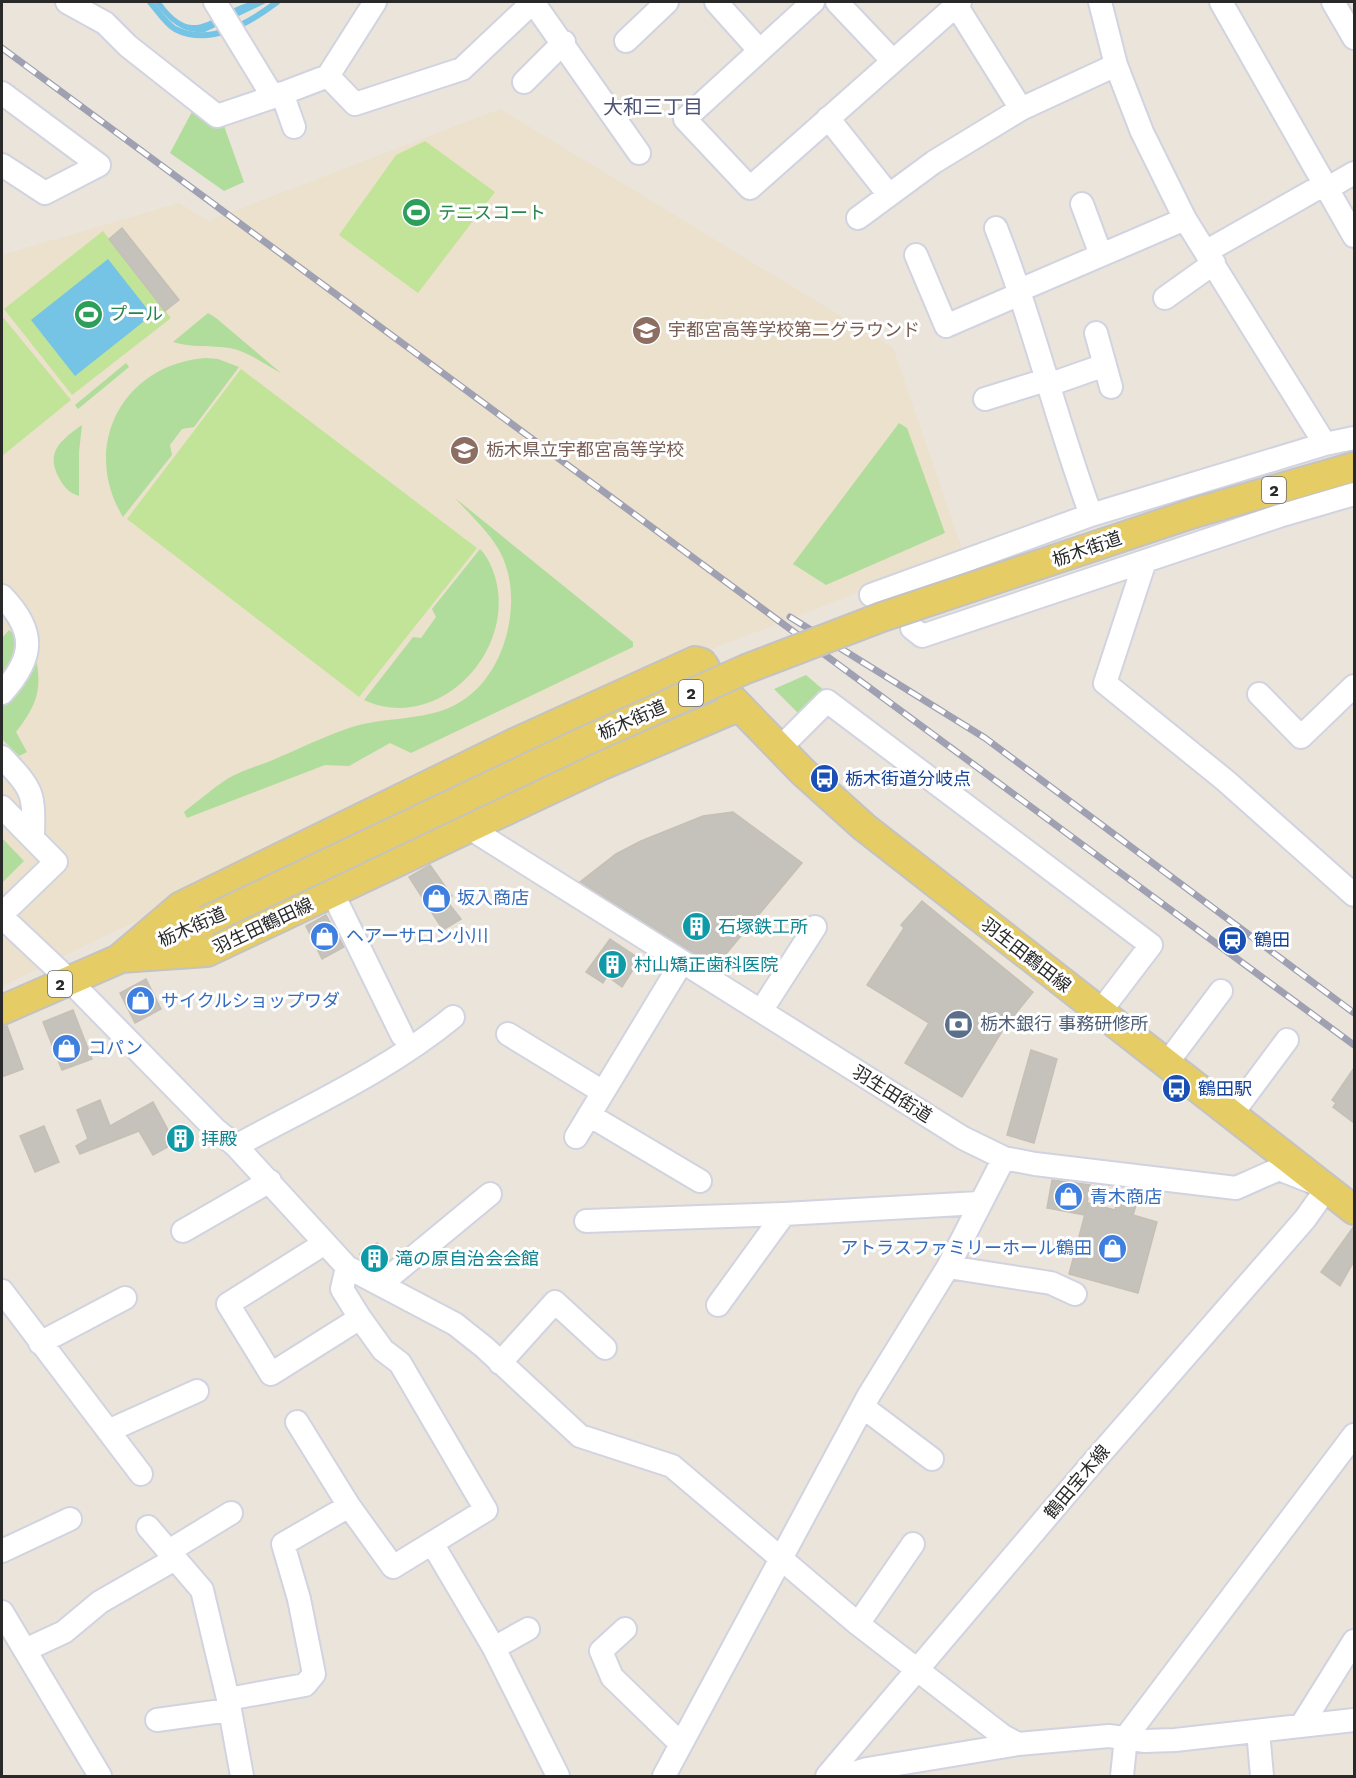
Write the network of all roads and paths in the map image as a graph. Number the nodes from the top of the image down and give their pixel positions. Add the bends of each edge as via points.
1 (67, 2) edge
2 (215, 2) edge
3 (375, 2) edge
4 (533, 2) edge
5 (667, 2) edge
6 (716, 2) edge
7 (813, 2) edge
8 (837, 2) edge
9 (1100, 2) edge
10 (1221, 2) edge
11 (1333, 2) edge
12 (958, 3) edge
13 (1354, 38) edge
14 (626, 41) dead end
15 (564, 42) junction
16 (759, 50) junction
17 (892, 61) junction
18 (1116, 65) junction
19 (328, 76) junction
20 (524, 82) dead end
21 (2, 93) edge
22 (277, 95) junction
23 (1021, 109) junction
24 (828, 118) junction
25 (294, 126) dead end
26 (639, 153) dead end
27 (2, 165) edge
28 (1354, 173) edge
29 (1327, 186) junction
30 (889, 195) junction
31 (1082, 204) dead end
32 (858, 218) dead end
33 (1185, 219) junction
34 (996, 228) dead end
35 (1354, 236) edge
36 (916, 255) dead end
37 (1101, 255) junction
38 (1211, 257) junction
39 (1021, 292) junction
40 (1166, 298) dead end
41 (1096, 333) dead end
42 (1105, 365) junction
43 (1047, 383) junction
44 (1111, 387) dead end
45 (985, 399) dead end
46 (1354, 438) edge
47 (1325, 444) junction
48 (1354, 468) edge
49 (1354, 494) edge
50 (1091, 515) junction
51 (1145, 561) junction
52 (2, 596) edge
53 (878, 600) dead end
54 (912, 628) dead end
55 (705, 667) dead end
56 (1354, 686) edge
57 (2, 693) edge
58 (1259, 694) dead end
59 (780, 748) junction
60 (2, 758) edge
61 (2, 807) edge
62 (471, 829) junction
63 (33, 838) junction
64 (333, 894) junction
65 (1354, 894) edge
66 (2, 915) edge
67 (815, 927) dead end
68 (120, 958) junction
69 (682, 962) junction
70 (69, 980) junction
71 (1221, 991) dead end
72 (2, 1010) edge
73 (760, 1011) junction
74 (1100, 1011) junction
75 (453, 1017) dead end
76 (508, 1034) dead end
77 (402, 1035) dead end
78 (1287, 1040) dead end
79 (1167, 1063) junction
80 (603, 1092) junction
81 (1232, 1114) junction
82 (589, 1115) junction
83 (576, 1137) dead end
84 (236, 1146) junction
85 (1004, 1158) junction
86 (270, 1181) junction
87 (700, 1181) dead end
88 (1327, 1188) junction
89 (490, 1194) dead end
90 (979, 1203) junction
91 (1354, 1210) edge
92 (784, 1214) junction
93 (586, 1221) dead end
94 (183, 1231) dead end
95 (325, 1243) junction
96 (347, 1267) junction
97 (948, 1267) junction
98 (381, 1284) junction
99 (2, 1291) edge
100 (1075, 1294) dead end
101 (125, 1298) dead end
102 (718, 1305) dead end
103 (360, 1318) junction
104 (40, 1343) junction
105 (605, 1348) dead end
106 (500, 1362) junction
107 (197, 1392) dead end
108 (862, 1407) junction
109 (297, 1422) dead end
110 (108, 1431) junction
111 (1354, 1434) edge
112 (932, 1459) dead end
113 (141, 1474) dead end
114 (349, 1506) junction
115 (231, 1513) dead end
116 (70, 1519) dead end
117 (148, 1527) dead end
118 (432, 1543) junction
119 (913, 1544) dead end
120 (2, 1551) edge
121 (172, 1555) junction
122 (781, 1560) junction
123 (2, 1612) edge
124 (858, 1624) junction
125 (528, 1629) dead end
126 (625, 1629) dead end
127 (1354, 1641) edge
128 (14, 1645) edge
129 (494, 1648) junction
130 (918, 1670) junction
131 (228, 1705) junction
132 (157, 1720) dead end
133 (1354, 1720) edge
134 (1301, 1726) junction
135 (1258, 1731) junction
136 (1126, 1737) junction
137 (681, 1744) junction
138 (1018, 1744) junction
139 (100, 1776) edge
140 (242, 1776) edge
141 (558, 1776) edge
142 (664, 1776) edge
143 (827, 1776) edge
144 (845, 1776) edge
145 (1122, 1776) edge
146 (1262, 1776) edge

1 - 22 street via 105,23 128,46 217,116
2 - 22 street
3 - 19 street
4 - 15 street
4 - 19 street via 462,69 355,104
5 - 14 street
6 - 16 street
7 - 16 street
8 - 17 street
9 - 18 street
10 - 29 street
11 - 13 street
12 - 17 street
12 - 23 street
15 - 20 street
15 - 26 street
16 - 24 street via 685,119 750,188
17 - 24 street
18 - 23 street
18 - 33 street via 1142,132
19 - 22 street
21 - 27 street via 99,165 45,193
22 - 25 street
23 - 30 street via 934,162
24 - 30 street
28 - 29 street
29 - 35 street
29 - 38 street
30 - 32 street
31 - 37 street
33 - 37 street
33 - 38 street
34 - 39 street
36 - 39 street via 946,326
37 - 39 street
38 - 40 street
38 - 47 street
39 - 43 street
41 - 42 street
42 - 43 street
42 - 44 street
43 - 45 street
43 - 50 street
46 - 47 street
47 - 50 street
48 - 68 main road, 栃木街道 / 2, bridge via 1194,513 882,617 746,669
49 - 51 street
50 - 53 street via 871,595
51 - 54 street via 922,636
51 - 65 street via 1105,683 1226,781
52 - 57 street via 28,634 26,655 18,675
55 - 68 main road via 695,662 602,702 181,906
56 - 58 street via 1301,737
59 - 62 main road, 羽生田鶴田線 via 735,703
59 - 74 main road, 羽生田鶴田線 via 873,834
59 - 74 street via 826,701 1151,945
60 - 63 street via 27,784 33,800
61 - 63 street
62 - 64 main road, 羽生田鶴田線
62 - 69 street, 羽生田街道
63 - 66 street via 56,862
64 - 68 main road, 羽生田鶴田線 via 207,952
64 - 77 street
66 - 70 street
67 - 73 street
68 - 70 main road, 栃木街道 / 2
69 - 73 street, 羽生田街道
69 - 80 street
70 - 72 main road, 栃木街道 / 2
70 - 84 street via 215,1130
71 - 79 street
73 - 85 street, 羽生田街道 via 963,1138
74 - 79 main road, 羽生田鶴田線
75 - 84 street via 399,1056
76 - 80 street
78 - 81 street
79 - 81 main road, 羽生田鶴田線
80 - 82 street
81 - 88 main road, 羽生田鶴田線
82 - 83 street
82 - 87 street
84 - 86 street
85 - 88 street, 羽生田街道 via 1236,1188 1280,1169
85 - 90 street
86 - 94 street
86 - 95 street
88 - 91 main road, 羽生田街道
88 - 130 street, 鶴田宝木線 via 1305,1219
89 - 98 street
90 - 92 street
90 - 97 street
92 - 93 street
92 - 102 street
95 - 96 street
95 - 103 street via 228,1304 271,1374
96 - 98 street
96 - 103 street via 342,1288
97 - 100 street via 1051,1283
97 - 108 street
98 - 106 street via 455,1324
99 - 104 street
101 - 104 street
103 - 118 street via 384,1350 400,1363 486,1510
104 - 110 street
105 - 106 street via 555,1302
106 - 122 street via 580,1436 672,1466
107 - 110 street
108 - 112 street
108 - 122 street
109 - 114 street
110 - 113 street
111 - 136 street
114 - 118 street via 393,1567
114 - 131 street via 284,1544 314,1674 305,1685
115 - 121 street
116 - 120 street
117 - 121 street
118 - 129 street
119 - 124 street
121 - 128 street via 100,1602 64,1632
121 - 131 street via 202,1590
122 - 124 street
122 - 137 street
123 - 128 street
124 - 130 street
125 - 129 street
126 - 137 street via 601,1651 612,1677
127 - 134 street
128 - 139 street
129 - 141 street
130 - 138 street
130 - 143 street, 鶴田宝木線
131 - 132 street
131 - 140 street
133 - 134 street
134 - 135 street
135 - 136 street via 1175,1740
135 - 146 street
136 - 138 street
136 - 145 street
137 - 142 street
138 - 144 street

